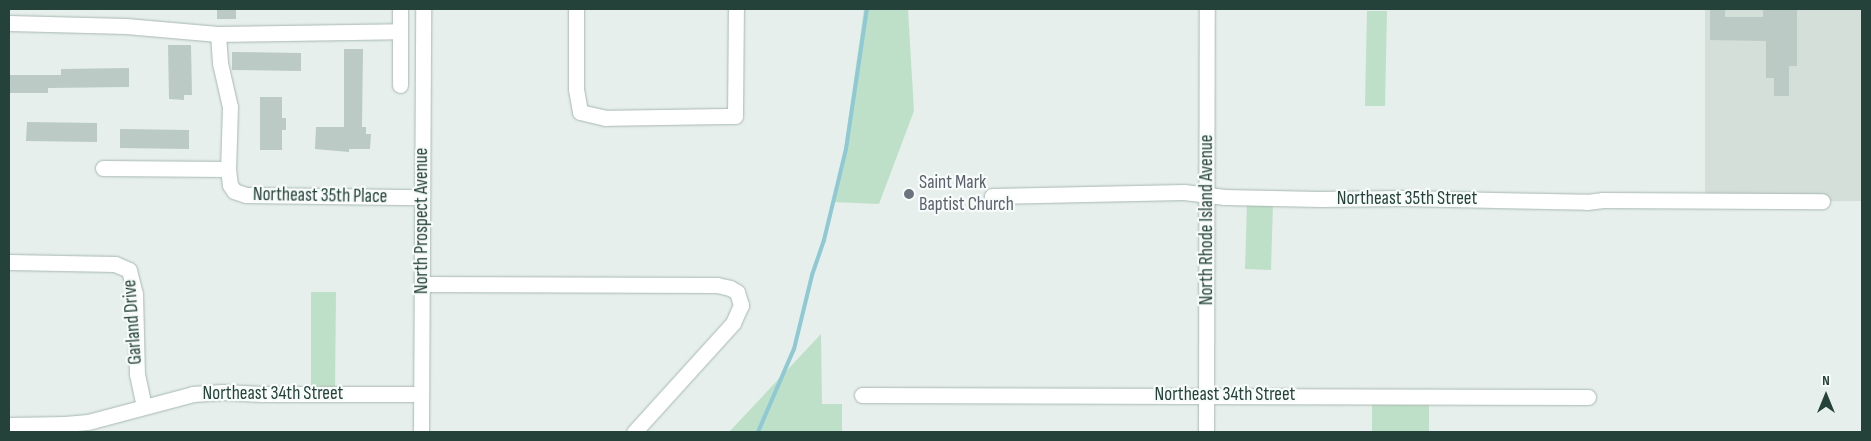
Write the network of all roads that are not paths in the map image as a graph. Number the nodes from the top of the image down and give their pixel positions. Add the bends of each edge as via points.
1 (400, 9) edge
2 (422, 9) edge
3 (576, 9) edge
4 (736, 9) edge
5 (1207, 9) edge
6 (9, 23) edge
7 (400, 31) junction
8 (218, 34) junction
9 (400, 84) dead end
10 (103, 168) dead end
11 (228, 173) junction
12 (1206, 195) junction
13 (992, 196) dead end
14 (422, 197) junction
15 (1822, 201) dead end
16 (9, 262) edge
17 (422, 284) junction
18 (421, 394) junction
19 (862, 395) dead end
20 (1206, 395) junction
21 (1588, 397) dead end
22 (144, 406) junction
23 (9, 425) edge
24 (421, 432) edge
25 (634, 432) edge
26 (1206, 432) edge

1 - 7 street
2 - 14 street, North Prospect Avenue
3 - 4 street via 576,89 580,112 605,118 735,116
5 - 12 street, North Rhode Island Avenue
6 - 8 street via 126,26
7 - 8 street
7 - 9 street
8 - 11 street via 220,63 230,107
10 - 11 street
11 - 14 street, Northeast 35th Place via 234,190 246,195
12 - 13 street, Northeast 35th Street via 1184,192
12 - 15 street, Northeast 35th Street via 1587,202
12 - 20 street, North Rhode Island Avenue
14 - 17 street, North Prospect Avenue
16 - 22 street, Garland Drive via 115,264 129,270 135,294 137,374
17 - 18 street, North Prospect Avenue
17 - 25 street via 717,285 730,288 740,298 739,312 733,324
18 - 22 street, Northeast 34th Street via 224,392 193,394
18 - 24 street, North Prospect Avenue
19 - 20 street, Northeast 34th Street
20 - 21 street, Northeast 34th Street
20 - 26 street, North Rhode Island Avenue
22 - 23 street, Northeast 34th Street via 88,422

